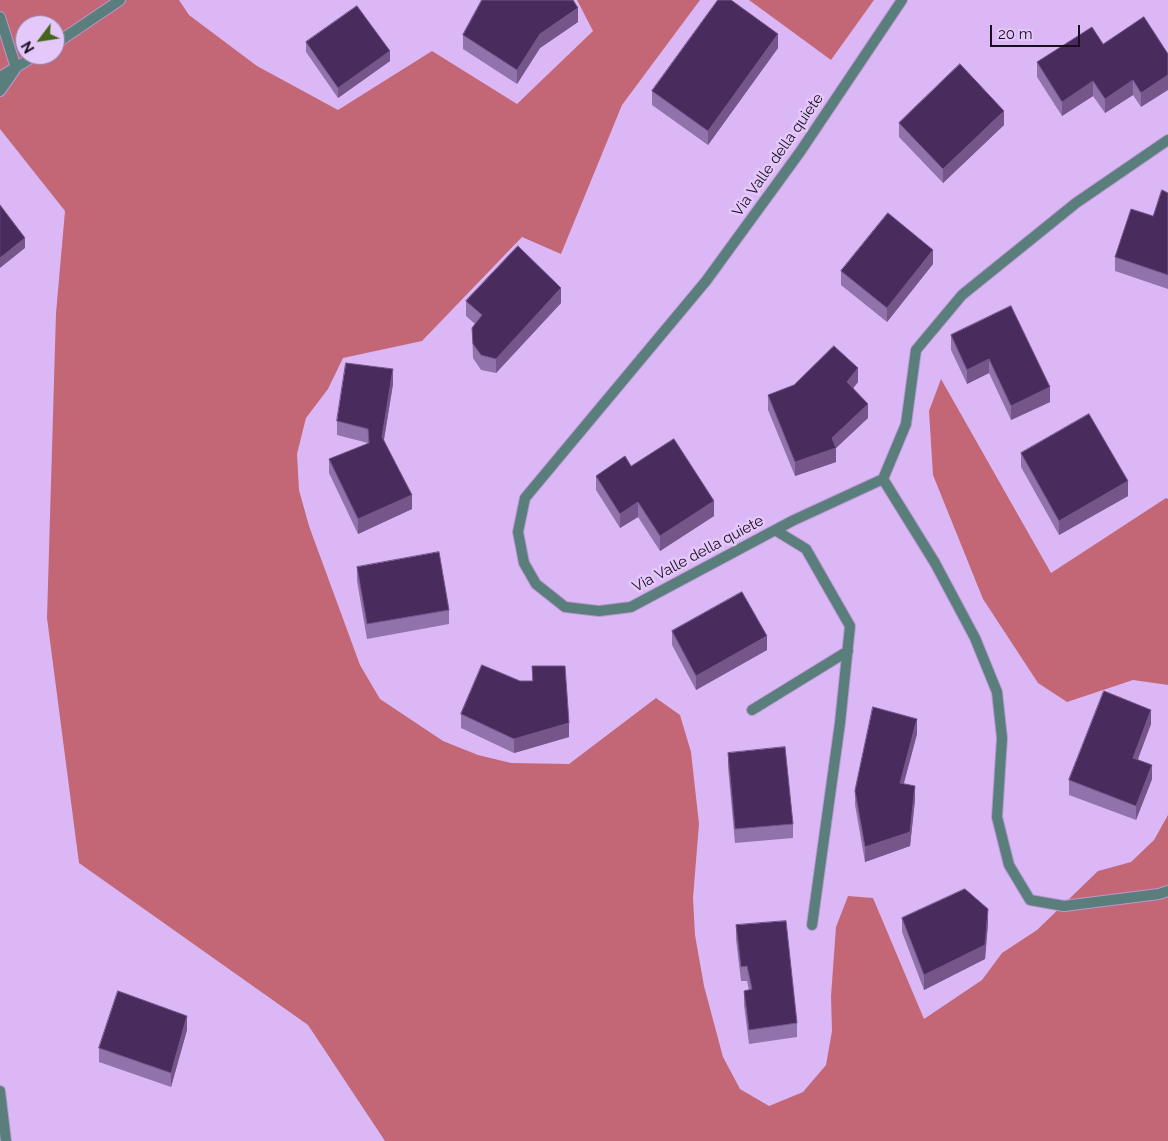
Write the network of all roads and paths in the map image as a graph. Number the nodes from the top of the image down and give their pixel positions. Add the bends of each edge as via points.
1 (120, 0) edge
2 (902, 0) edge
3 (0, 17) edge
4 (65, 37) edge
5 (21, 65) edge
6 (16, 68) junction
7 (0, 77) edge
8 (0, 91) edge
9 (1168, 140) edge
10 (883, 480) junction
11 (775, 530) junction
12 (848, 650) junction
13 (752, 710) dead end
14 (1168, 890) edge
15 (812, 924) dead end
16 (0, 1091) edge
17 (6, 1141) edge

1 - 4 street
2 - 11 street, Via Valle della quiete via 800,152 706,281 525,498 518,532 524,563 536,584 565,607 599,611 631,606
3 - 6 street
5 - 6 street
6 - 7 street
6 - 8 street
9 - 10 street via 1076,204 962,295 916,350 906,424
10 - 11 street, Via Valle della quiete
10 - 14 street via 935,563 975,638 997,692 1002,738 997,817 1009,865 1030,900 1064,906 1159,894
11 - 12 street via 806,550 850,626
12 - 13 street
12 - 15 street
16 - 17 street

